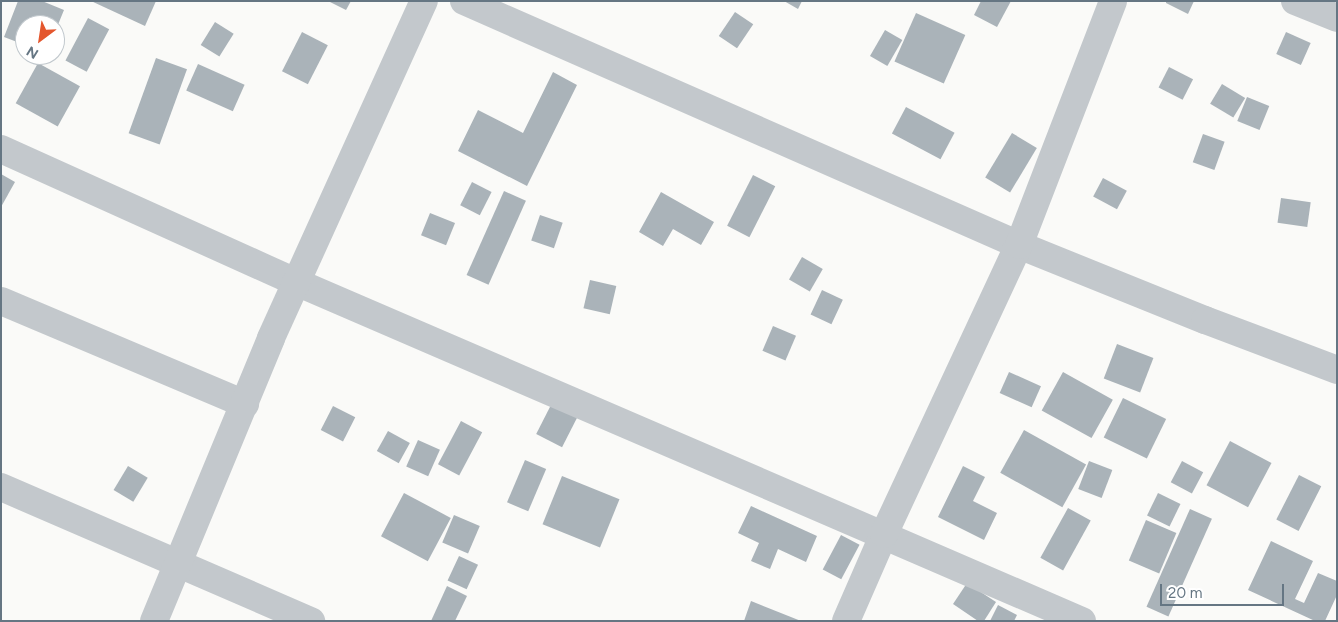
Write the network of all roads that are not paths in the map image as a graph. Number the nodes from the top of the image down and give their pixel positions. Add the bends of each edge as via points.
1 (424, 1) edge
2 (464, 1) edge
3 (1114, 1) edge
4 (1295, 1) edge
5 (1337, 18) edge
6 (1, 149) edge
7 (1019, 245) junction
8 (296, 282) junction
9 (1, 301) edge
10 (1337, 370) edge
11 (245, 404) junction
12 (1, 488) edge
13 (884, 534) junction
14 (179, 564) junction
15 (154, 621) edge
16 (311, 621) edge
17 (846, 621) edge
18 (1082, 621) edge

1 - 8 street
2 - 7 street
3 - 7 street
4 - 5 street
6 - 8 street
7 - 10 street
7 - 13 street
8 - 11 street
8 - 13 street
9 - 11 street
11 - 14 street
12 - 14 street
13 - 17 street
13 - 18 street
14 - 15 street
14 - 16 street

